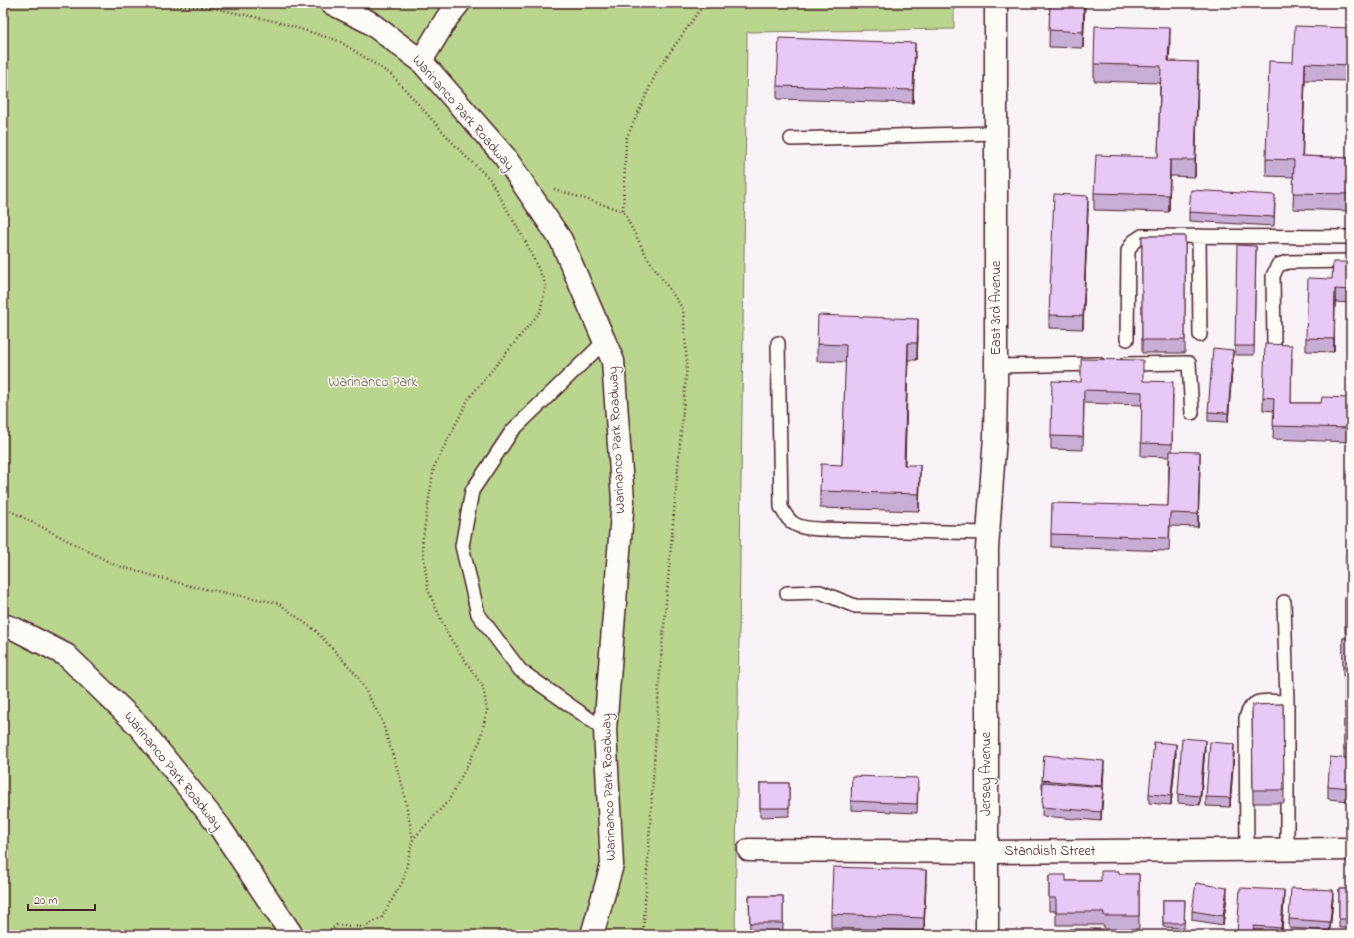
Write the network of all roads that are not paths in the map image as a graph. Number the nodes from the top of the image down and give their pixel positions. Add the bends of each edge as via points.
1 (331, 3) edge
2 (459, 3) edge
3 (996, 3) edge
4 (421, 61) junction
5 (996, 133) junction
6 (791, 139) dead end
7 (1199, 236) junction
8 (1351, 237) edge
9 (1351, 261) edge
10 (1200, 335) dead end
11 (1127, 339) dead end
12 (605, 341) junction
13 (778, 343) dead end
14 (1274, 343) edge
15 (996, 366) junction
16 (1192, 413) dead end
17 (988, 533) junction
18 (787, 593) dead end
19 (1284, 602) dead end
20 (986, 610) junction
21 (3, 626) edge
22 (1287, 702) junction
23 (604, 730) junction
24 (1351, 849) edge
25 (749, 850) dead end
26 (1247, 850) junction
27 (1287, 850) junction
28 (986, 852) junction
29 (596, 930) edge
30 (291, 935) edge
31 (986, 935) edge

1 - 4 street, Warinanco Park Roadway via 369,22
2 - 4 street
3 - 5 street, East 3rd Avenue
4 - 12 street, Warinanco Park Roadway via 505,157 561,240
5 - 6 lane
5 - 15 street, East 3rd Avenue
7 - 8 lane
7 - 10 lane
7 - 11 lane via 1142,236 1133,242 1128,251
9 - 14 lane via 1288,262 1278,265 1273,276
12 - 23 street, Warinanco Park Roadway via 613,361 623,500
12 - 23 lane via 512,431 472,491 462,546 478,614 520,670
13 - 17 lane via 781,507 786,518 793,524 819,529
15 - 16 lane via 1189,363
15 - 17 street, East 3rd Avenue via 995,436
17 - 20 street, East 3rd Avenue
18 - 20 lane via 820,592 855,606
19 - 22 lane
20 - 28 street, Jersey Avenue
21 - 30 street, Warinanco Park Roadway via 15,629 66,655 138,725 219,826
22 - 26 lane via 1256,702 1249,707 1246,718
22 - 27 lane
23 - 29 street, Warinanco Park Roadway via 612,865
24 - 27 street, Standish Street
25 - 28 street, Standish Street
26 - 27 street, Standish Street
26 - 28 street, Standish Street
28 - 31 street, Jersey Avenue

